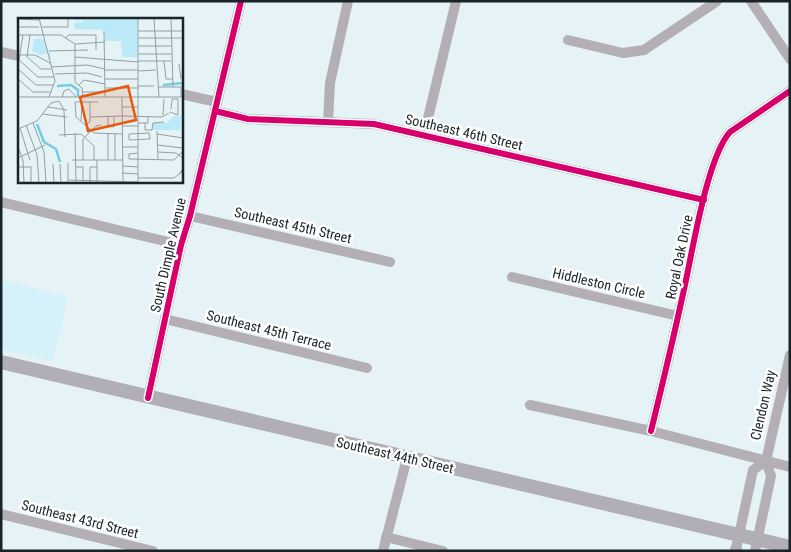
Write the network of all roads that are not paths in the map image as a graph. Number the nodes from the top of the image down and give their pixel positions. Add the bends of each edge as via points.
1 (241, 1) edge
2 (348, 1) edge
3 (456, 1) edge
4 (717, 1) edge
5 (751, 1) edge
6 (568, 40) dead end
7 (1, 52) edge
8 (18, 56) edge
9 (790, 59) edge
10 (790, 91) edge
11 (182, 94) edge
12 (216, 107) junction
13 (328, 122) junction
14 (424, 135) junction
15 (704, 200) junction
16 (1, 202) edge
17 (190, 216) junction
18 (181, 245) junction
19 (390, 262) dead end
20 (512, 277) dead end
21 (678, 316) junction
22 (165, 319) junction
23 (790, 355) edge
24 (1, 362) edge
25 (367, 368) dead end
26 (148, 398) junction
27 (530, 405) dead end
28 (651, 431) junction
29 (407, 458) junction
30 (766, 461) junction
31 (790, 466) edge
32 (1, 514) edge
33 (739, 535) junction
34 (386, 537) junction
35 (756, 545) edge
36 (790, 547) edge
37 (736, 550) edge
38 (153, 551) edge
39 (383, 551) edge
40 (443, 551) edge

1 - 12 street, South Dimple Avenue
2 - 13 street via 330,83
3 - 14 street
4 - 6 street via 644,50 623,53
5 - 9 street
7 - 8 street
10 - 15 street, Royal Oak Drive via 723,140
11 - 12 street, Southeast 46th Street
12 - 13 street, Southeast 46th Street via 248,119
12 - 17 street, South Dimple Avenue
13 - 14 street, Southeast 46th Street via 374,124
14 - 15 street, Southeast 46th Street
15 - 21 street, Royal Oak Drive
16 - 18 street
17 - 18 street, South Dimple Avenue
17 - 19 street, Southeast 45th Street
18 - 22 street, South Dimple Avenue
20 - 21 street, Hiddleston Circle
21 - 28 street, Royal Oak Drive
22 - 25 street, Southeast 45th Terrace
22 - 26 street, South Dimple Avenue
23 - 30 street, Clendon Way
24 - 26 main road, Southeast 44th Street
26 - 29 main road, Southeast 44th Street
27 - 28 street
28 - 30 street
29 - 33 main road, Southeast 44th Street
29 - 34 street
30 - 31 street
30 - 33 street, Clendon Way via 753,470
30 - 35 street, Clendon Way via 771,476
32 - 38 street, Southeast 43rd Street
33 - 35 main road, Southeast 44th Street
33 - 37 street, Clendon Way
34 - 39 street
34 - 40 street
35 - 36 main road, Southeast 44th Street

